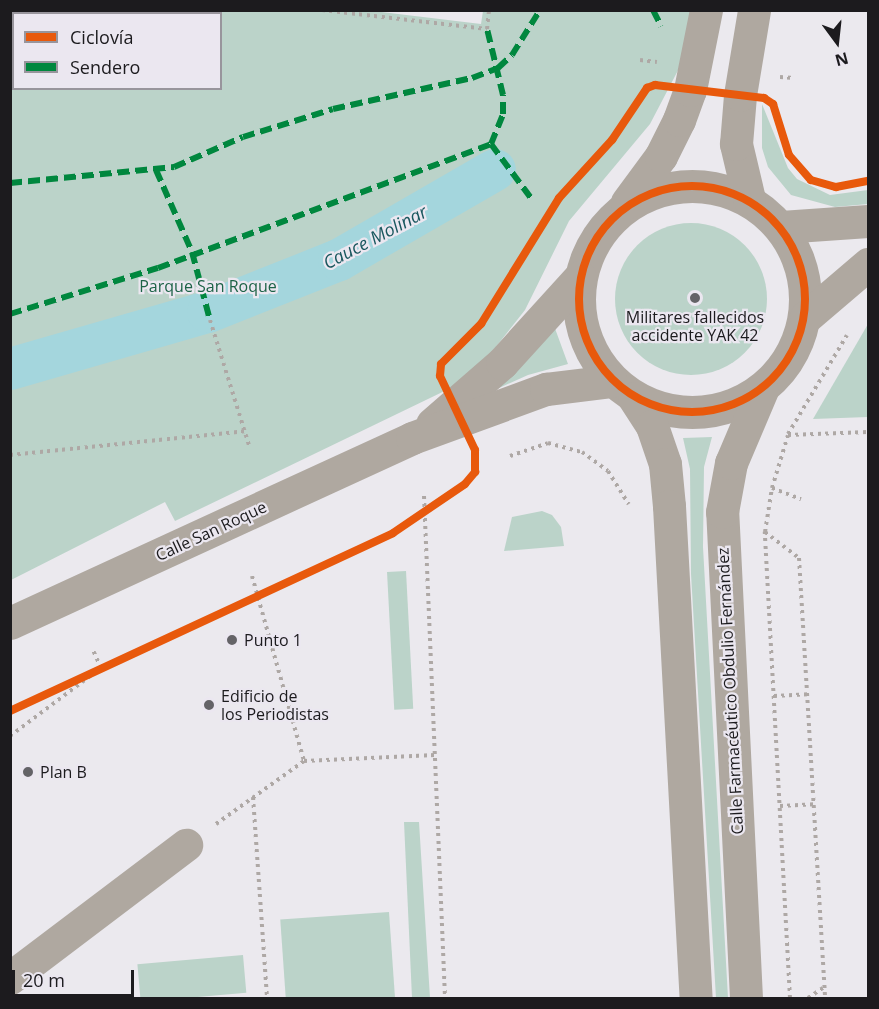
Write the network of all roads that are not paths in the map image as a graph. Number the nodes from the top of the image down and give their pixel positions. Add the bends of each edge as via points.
1 (706, 10) edge
2 (754, 10) edge
3 (748, 199) junction
4 (622, 208) junction
5 (868, 221) edge
6 (781, 227) junction
7 (868, 264) edge
8 (580, 277) junction
9 (806, 317) junction
10 (622, 389) junction
11 (762, 390) junction
12 (412, 438) junction
13 (10, 623) edge
14 (186, 845) road end
15 (10, 978) edge
16 (696, 999) edge
17 (746, 999) edge

1 - 4 street via 690,90 679,120 661,156
2 - 3 street via 736,144
3 - 4 street via 707,185 662,189
3 - 6 street
4 - 8 street via 595,239
5 - 6 street
6 - 9 street via 803,269
7 - 9 street
8 - 10 street via 578,315 589,350
8 - 12 street, Calle San Roque via 502,363 454,407
9 - 11 street via 791,358
10 - 11 street via 676,413 721,410
10 - 12 street, Calle San Roque via 546,389
10 - 16 street via 652,426 665,464
11 - 17 street, Calle Farmacéutico Obdulio Fernández via 731,463 722,512
12 - 13 street, Calle San Roque
14 - 15 street

